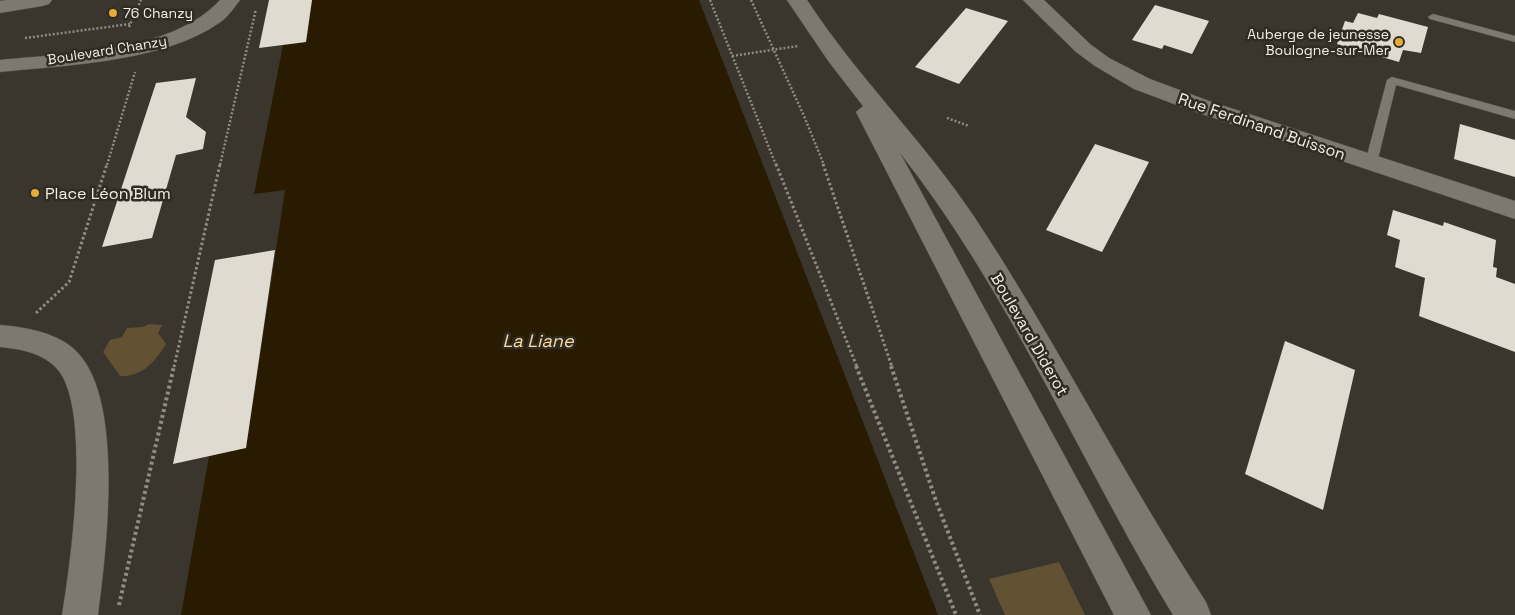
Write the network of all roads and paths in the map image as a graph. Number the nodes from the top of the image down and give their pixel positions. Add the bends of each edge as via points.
1 (42, 0) edge
2 (230, 0) edge
3 (258, 0) edge
4 (710, 0) edge
5 (751, 0) edge
6 (797, 0) edge
7 (1033, 0) edge
8 (0, 7) edge
9 (1433, 17) dead end
10 (131, 24) dead end
11 (23, 38) dead end
12 (1515, 39) edge
13 (824, 41) junction
14 (118, 50) junction
15 (773, 50) junction
16 (732, 56) junction
17 (0, 66) edge
18 (844, 69) junction
19 (1392, 80) joint
20 (1515, 115) edge
21 (947, 118) dead end
22 (969, 126) dead end
23 (1371, 162) junction
24 (1515, 210) edge
25 (6, 336) edge
26 (118, 606) dead end
27 (80, 615) edge
28 (956, 615) edge
29 (980, 615) edge
30 (1133, 615) edge
31 (1193, 615) edge

1 - 8 street
2 - 14 street, Boulevard Chanzy via 214,19 186,34 146,46
3 - 26 path
4 - 16 path
5 - 15 path
6 - 13 street, Boulevard Diderot
7 - 23 street, Rue Ferdinand Buisson via 1083,48 1130,78 1201,106
9 - 12 lane
10 - 11 path
13 - 15 path
13 - 18 street, Boulevard Diderot
14 - 17 street, Boulevard Chanzy
14 - 25 path via 136,74 69,282
15 - 16 path
15 - 29 path via 821,157 930,486
16 - 28 path
18 - 30 street, Boulevard Diderot
18 - 31 street, Boulevard Diderot via 924,163 967,225
19 - 20 lane
19 - 23 lane
21 - 22 path
23 - 24 street, Rue Ferdinand Buisson
25 - 27 street via 37,343 64,357 78,375 82,388 91,451 91,504

